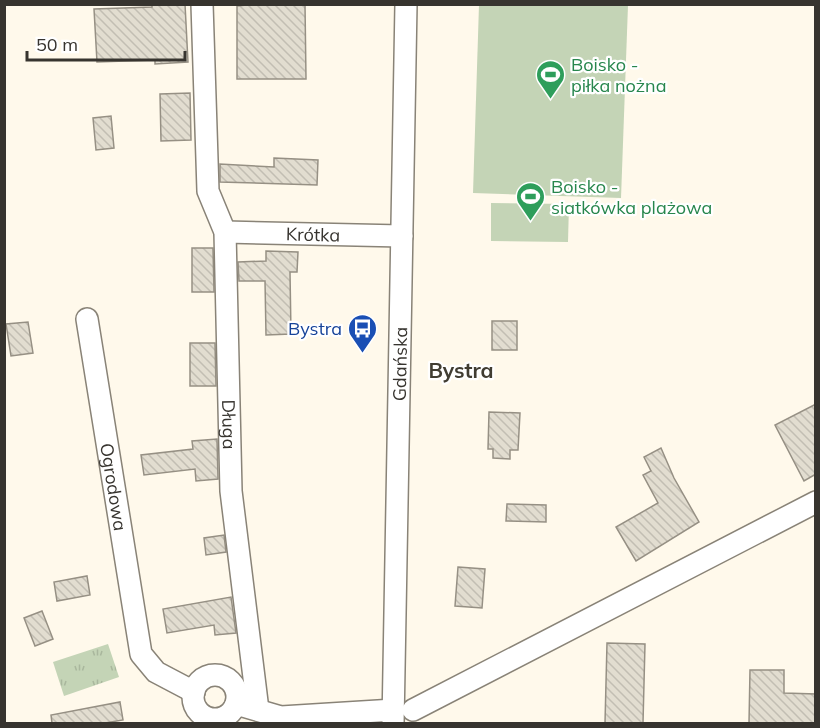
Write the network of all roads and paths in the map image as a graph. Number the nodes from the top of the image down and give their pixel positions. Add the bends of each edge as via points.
1 (202, 4) edge
2 (406, 4) edge
3 (225, 232) junction
4 (402, 236) junction
5 (87, 319) dead end
6 (816, 502) edge
7 (194, 692) junction
8 (236, 704) junction
9 (258, 710) junction
10 (400, 714) edge
11 (199, 719) edge

1 - 3 street, Długa via 208,191
2 - 4 street, Gdańska
3 - 4 street, Krótka
3 - 9 street, Długa via 231,491
4 - 10 street, Gdańska
5 - 7 street, Ogrodowa via 141,654 156,672
6 - 10 street
7 - 8 street via 206,678 220,676 236,690
7 - 11 street
8 - 9 street
8 - 11 street via 230,714 219,719
9 - 10 street via 281,717

